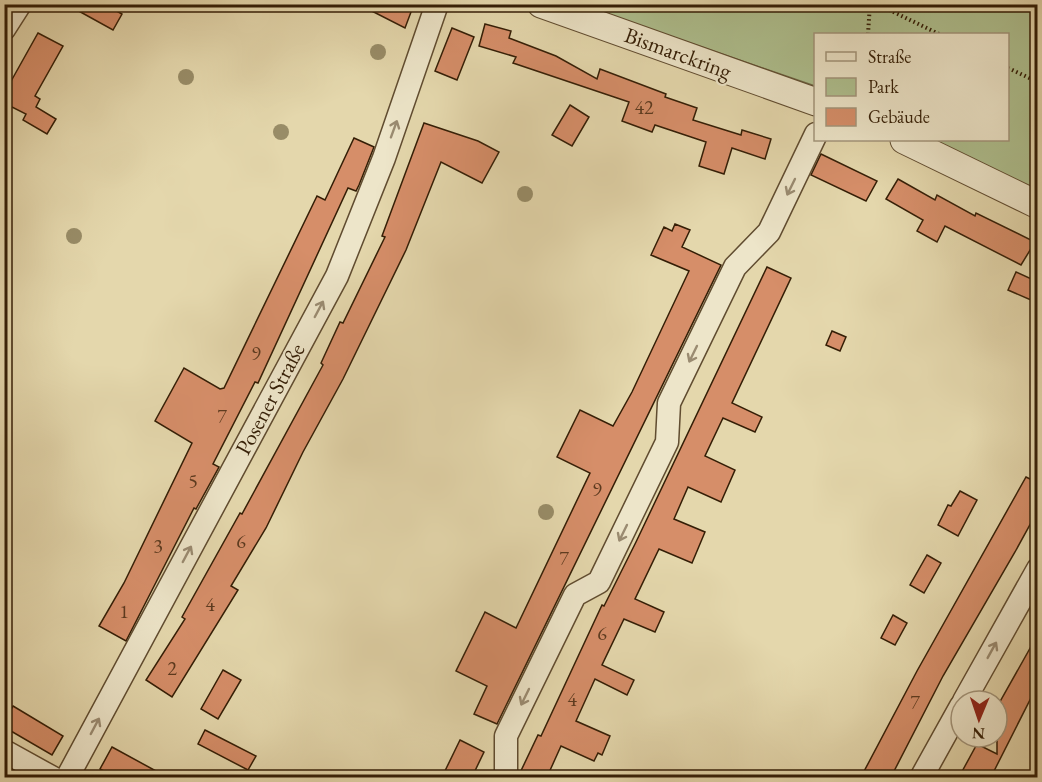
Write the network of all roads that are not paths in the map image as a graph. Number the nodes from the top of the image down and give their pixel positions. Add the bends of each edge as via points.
1 (20, 4) edge
2 (437, 4) edge
3 (541, 4) edge
4 (4, 29) edge
5 (814, 101) edge
6 (814, 138) edge
7 (906, 141) edge
8 (1038, 205) edge
9 (1038, 569) edge
10 (971, 689) edge
11 (949, 727) edge
12 (4, 751) edge
13 (53, 777) edge
14 (67, 777) edge
15 (503, 777) edge
16 (921, 777) edge

1 - 4 street
14 -> 2 street, Posener Straße via 337,276 384,158
3 - 5 street, Bismarckring
6 -> 15 street via 769,232 735,267 669,403 667,442 599,582 575,595 506,736
7 - 8 street
10 -> 9 street
11 - 16 street
12 - 13 street

